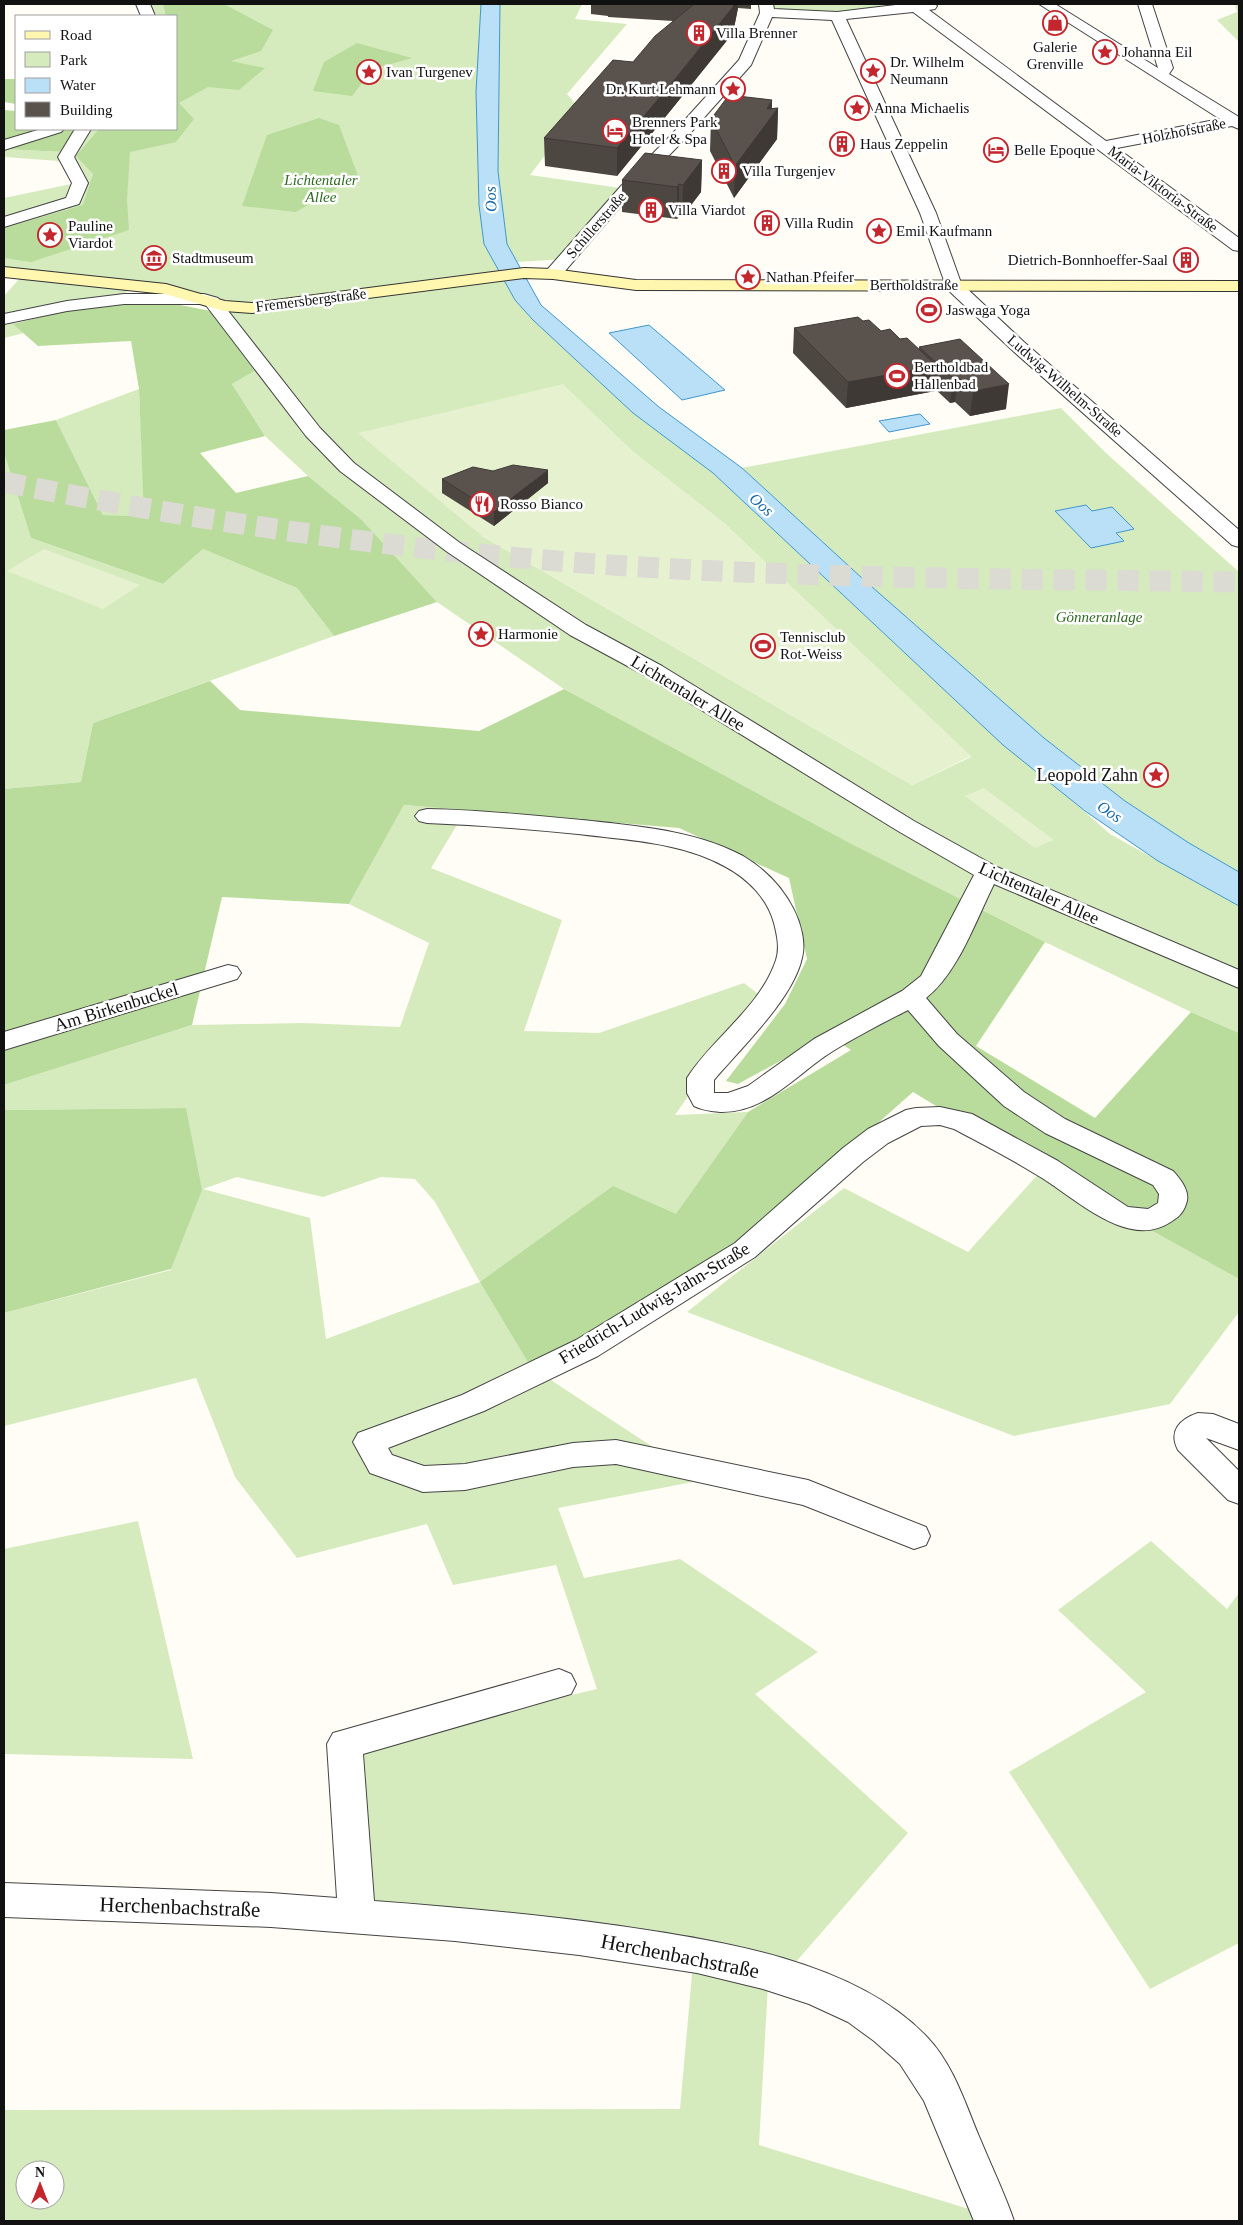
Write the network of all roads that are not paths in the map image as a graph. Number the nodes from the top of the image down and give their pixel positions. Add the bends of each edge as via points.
1 (941, 4) edge
2 (1046, 4) edge
3 (1145, 4) edge
4 (914, 6) edge
5 (767, 8) edge
6 (837, 16) junction
7 (1161, 75) junction
8 (1237, 122) edge
9 (53, 130) edge
10 (83, 130) edge
11 (4, 145) edge
12 (1104, 146) junction
13 (4, 222) edge
14 (1239, 246) edge
15 (4, 272) edge
16 (553, 274) junction
17 (500, 276) joint
18 (953, 285) junction
19 (1239, 286) edge
20 (208, 301) junction
21 (4, 319) edge
22 (1239, 542) edge
23 (427, 816) dead end
24 (988, 872) junction
25 (228, 974) dead end
26 (1239, 980) edge
27 (911, 997) junction
28 (4, 1041) edge
29 (1239, 1438) edge
30 (1239, 1492) edge
31 (914, 1536) dead end
32 (559, 1684) dead end
33 (4, 1900) edge
34 (357, 1916) junction
35 (994, 2221) edge

1 - 4 street
2 - 7 street
3 - 7 street via 1164,57 1166,68
4 - 6 street
4 - 12 street, Maria-Viktoria-Straße
5 - 6 street
5 - 16 street, Schillerstraße via 746,62 627,189
6 - 18 street, Ludwig-Wilhelm-Straße via 928,213
7 - 8 street
8 - 12 street, Holzhofstraße
9 - 11 street
10 - 13 street via 66,157 80,183 73,201
12 - 14 street, Maria-Viktoria-Straße
15 - 20 main road, Fremersbergstraße via 140,286 184,293
16 - 17 main road, Bertholdstraße
16 - 18 main road, Bertholdstraße via 636,285
17 - 20 main road, Fremersbergstraße via 265,308 241,308
18 - 19 main road, Bertholdstraße
18 - 22 street, Ludwig-Wilhelm-Straße
20 - 21 street via 124,299
20 - 24 street, Lichtentaler Allee via 313,432 347,467 453,548 578,630 654,671 906,826
23 - 27 street via 492,818 629,832 724,856 752,873 780,903 791,942 789,959 766,1000 701,1078 701,1096 707,1102 721,1104 753,1097 822,1046
24 - 26 street, Lichtentaler Allee
24 - 27 street via 944,961 930,982
25 - 28 street, Am Birkenbuckel
27 - 31 street, Friedrich-Ludwig-Jahn-Straße via 948,1040 1014,1099 1055,1126 1163,1178 1173,1194 1170,1209 1148,1220 1120,1216 1048,1168 962,1121 940,1116 916,1117 878,1136 853,1155 746,1250 587,1348 473,1404 369,1442 381,1464 423,1479 465,1477 573,1455 616,1452 808,1493
29 - 30 street via 1213,1426 1198,1424 1191,1430 1189,1440
32 - 34 street via 345,1744
33 - 34 street, Herchenbachstraße
34 - 35 street, Herchenbachstraße via 579,1938 697,1955 816,1988 862,2009 914,2051 939,2088

